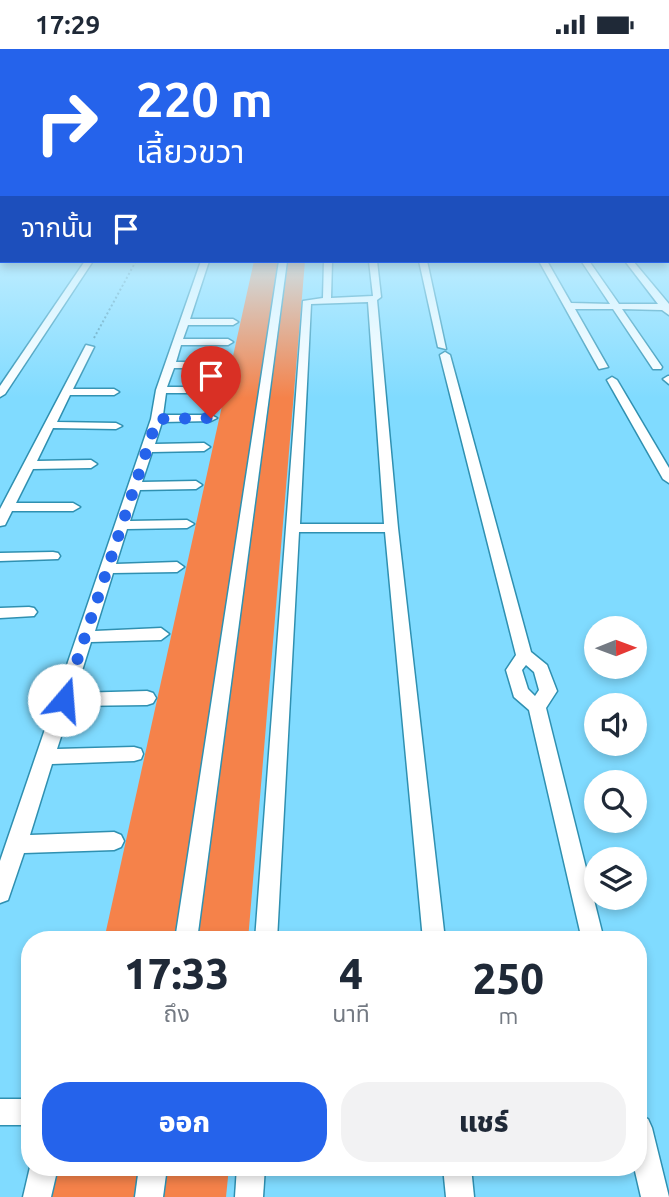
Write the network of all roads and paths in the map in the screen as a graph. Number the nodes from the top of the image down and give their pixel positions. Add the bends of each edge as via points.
1 (69, 291) edge
2 (120, 291) edge
3 (195, 291) edge
4 (279, 291) edge
5 (327, 291) edge
6 (376, 291) edge
7 (430, 291) edge
8 (559, 291) edge
9 (606, 291) edge
10 (653, 291) edge
11 (327, 299) junction
12 (372, 299) junction
13 (568, 306) junction
14 (617, 307) junction
15 (668, 309) edge
16 (184, 322) junction
17 (233, 322) dead end
18 (177, 342) junction
19 (228, 342) dead end
20 (89, 347) joint
21 (170, 365) junction
22 (223, 365) dead end
23 (603, 367) dead end
24 (657, 367) dead end
25 (612, 380) dead end
26 (161, 390) junction
27 (217, 390) dead end
28 (67, 392) junction
29 (114, 392) dead end
30 (0, 394) edge
31 (211, 418) dead end
32 (157, 419) junction
33 (51, 425) junction
34 (116, 426) dead end
35 (204, 447) dead end
36 (148, 448) junction
37 (663, 459) edge
38 (91, 464) dead end
39 (30, 465) junction
40 (669, 479) edge
41 (196, 485) dead end
42 (135, 486) junction
43 (8, 507) junction
44 (73, 507) dead end
45 (0, 522) edge
46 (187, 524) dead end
47 (122, 525) junction
48 (292, 528) junction
49 (391, 528) junction
50 (53, 556) dead end
51 (0, 557) edge
52 (177, 567) dead end
53 (108, 569) junction
54 (29, 612) dead end
55 (0, 613) edge
56 (162, 634) dead end
57 (85, 636) junction
58 (524, 655) junction
59 (147, 698) dead end
60 (64, 700) junction
61 (537, 707) junction
62 (134, 754) dead end
63 (45, 757) junction
64 (114, 841) dead end
65 (16, 844) junction
66 (0, 893) edge
67 (187, 931) edge
68 (267, 931) edge
69 (432, 931) edge
70 (591, 931) edge
71 (0, 1112) edge
72 (21, 1112) edge
73 (647, 1162) edge
74 (42, 1176) edge
75 (152, 1176) edge
76 (250, 1176) edge
77 (458, 1176) edge
78 (37, 1197) edge
79 (149, 1197) edge
80 (249, 1197) edge
81 (460, 1197) edge
82 (655, 1197) edge

1 - 30 street
2 - 20 path
3 - 16 street
4 - 67 street
5 - 11 street
6 - 12 street via 377,297
7 - 58 street
8 - 13 street
9 - 14 street
10 - 15 street
11 - 12 street
11 - 48 street via 307,301
12 - 49 street
13 - 14 street
13 - 23 street
14 - 15 street
14 - 24 street
16 - 17 street
16 - 18 street
18 - 19 street
18 - 21 street
20 - 28 street
21 - 22 street
21 - 26 street
25 - 37 street
26 - 27 street
26 - 32 street
28 - 29 street
28 - 33 street
31 - 32 street
32 - 36 street
33 - 34 street
33 - 39 street
35 - 36 street
36 - 42 street
37 - 40 street
38 - 39 street
39 - 43 street
41 - 42 street
42 - 47 street
43 - 44 street
43 - 45 street
46 - 47 street
47 - 53 street
48 - 49 street
48 - 68 street
49 - 69 street
50 - 51 street
52 - 53 street
53 - 57 street
54 - 55 street
56 - 57 street
57 - 60 street
58 - 61 street via 514,670 520,692
58 - 61 street via 541,669 548,691
59 - 60 street
60 - 63 street
61 - 70 street
62 - 63 street
63 - 65 street
64 - 65 street
65 - 66 street
71 - 72 street
73 - 82 street
74 - 78 street
75 - 79 street
76 - 80 street
77 - 81 street

